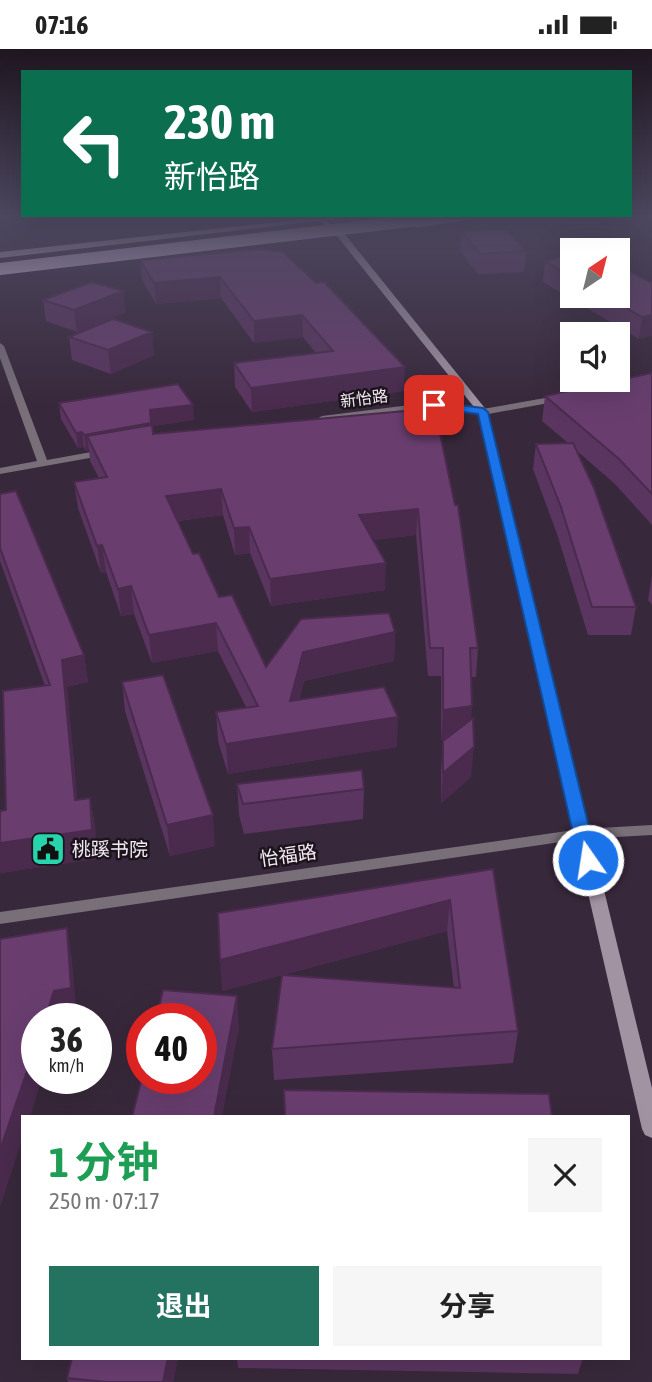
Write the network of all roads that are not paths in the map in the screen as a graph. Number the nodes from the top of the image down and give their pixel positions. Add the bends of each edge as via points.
1 (377, 280) edge
2 (0, 346) edge
3 (569, 396) edge
4 (483, 412) junction
5 (310, 420) edge
6 (122, 450) edge
7 (43, 463) junction
8 (0, 471) edge
9 (652, 830) edge
10 (581, 834) junction
11 (0, 918) edge
12 (652, 1129) edge

1 - 4 street
2 - 7 street
3 - 4 street, 新怡路
4 - 5 street, 新怡路 via 434,405
4 - 10 street
6 - 7 street
7 - 8 street
9 - 10 street, 怡福路
10 - 11 street, 怡福路
10 - 12 street

